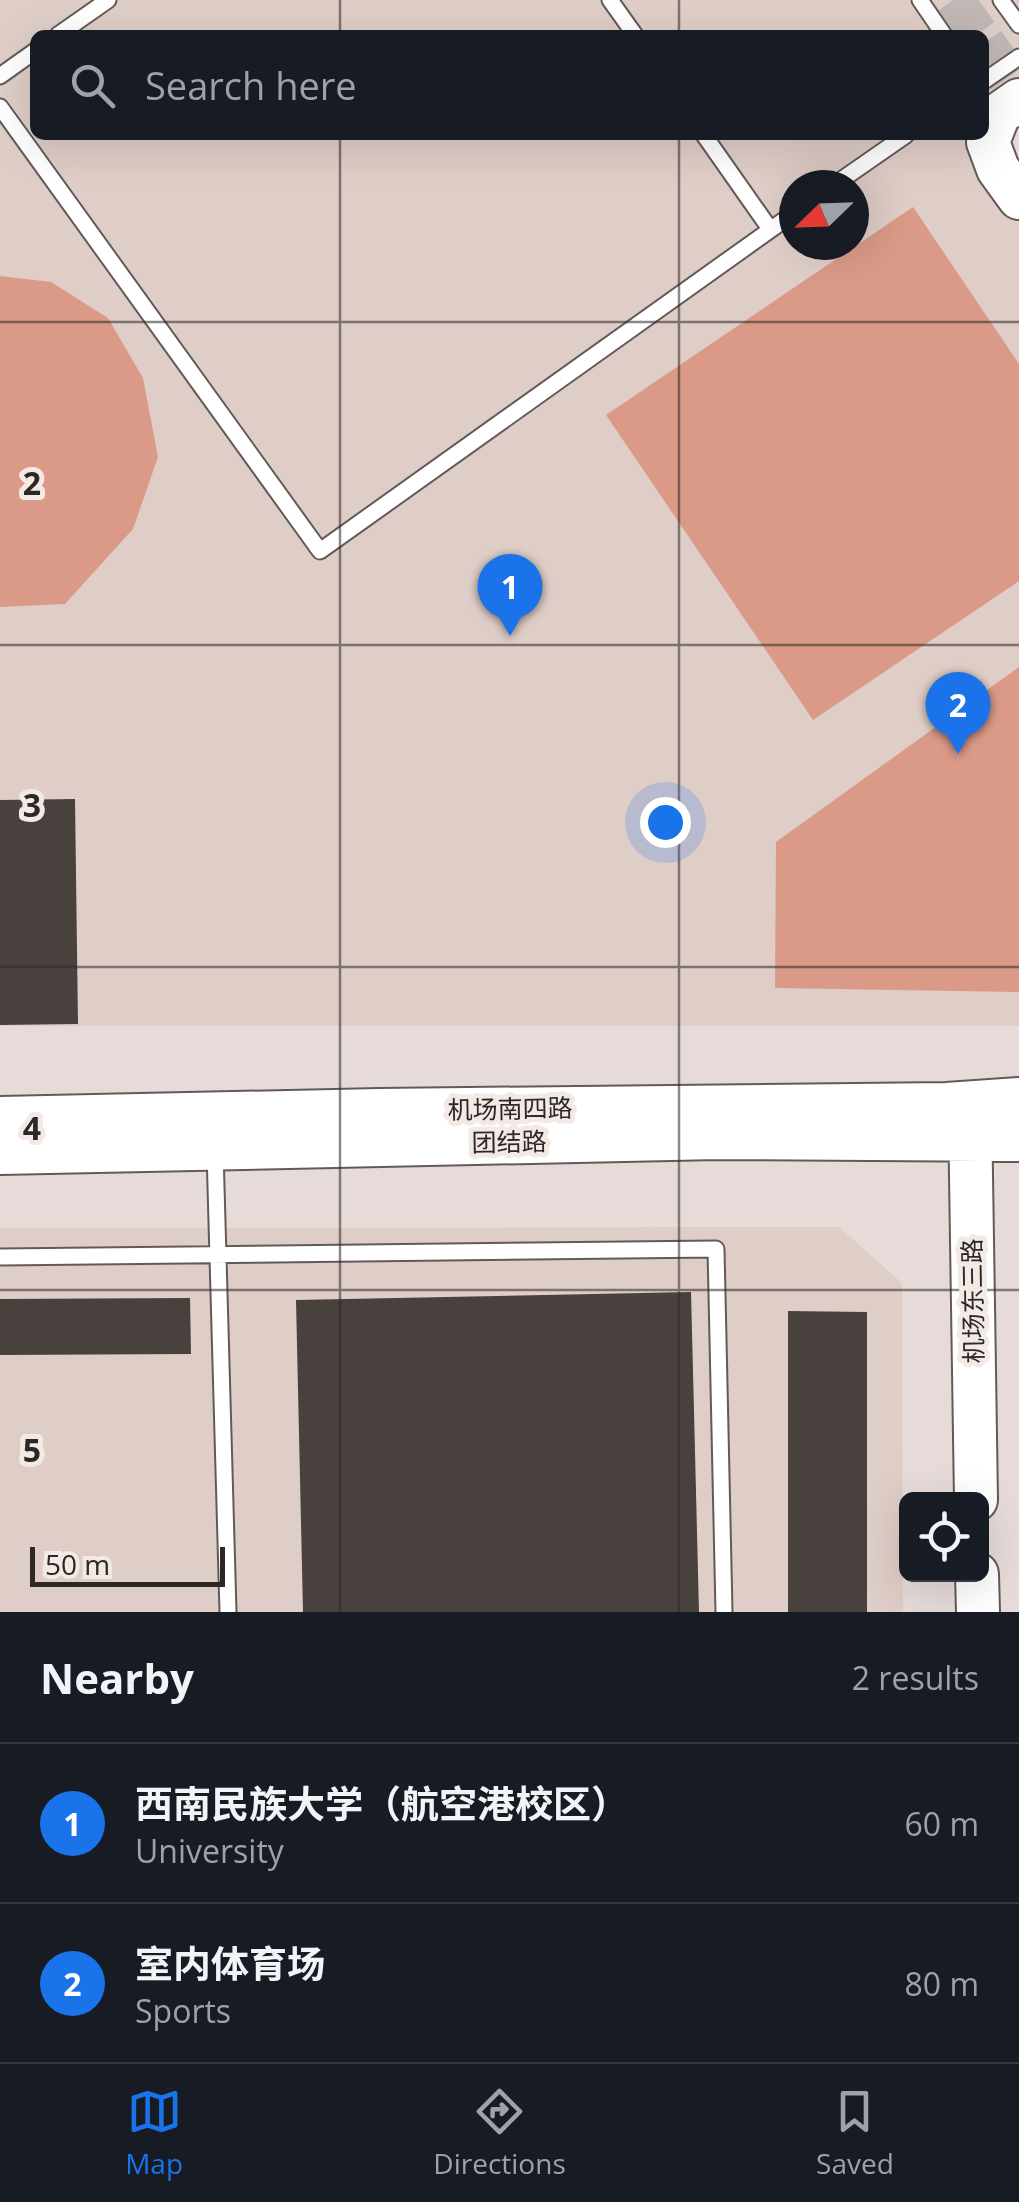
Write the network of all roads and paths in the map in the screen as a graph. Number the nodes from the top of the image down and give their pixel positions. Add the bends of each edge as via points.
1 (108, 0) edge
2 (610, 0) edge
3 (920, 0) edge
4 (1001, 0) edge
5 (1019, 25) edge
6 (65, 30) edge
7 (631, 30) edge
8 (941, 30) edge
9 (30, 55) edge
10 (1019, 56) edge
11 (0, 76) edge
12 (989, 77) edge
13 (0, 107) edge
14 (708, 140) edge
15 (899, 140) edge
16 (856, 170) edge
17 (779, 223) edge
18 (770, 229) junction
19 (1019, 1099) edge
20 (0, 1118) edge
21 (970, 1121) junction
22 (1019, 1140) edge
23 (215, 1148) junction
24 (0, 1152) edge
25 (218, 1255) junction
26 (0, 1258) edge
27 (976, 1492) edge
28 (977, 1582) edge
29 (228, 1612) edge
30 (724, 1612) edge
31 (978, 1612) edge

1 - 6 lane
2 - 7 lane
3 - 8 lane
4 - 5 lane
9 - 11 lane
10 - 12 lane
13 - 18 lane via 320,551
14 - 18 lane
15 - 16 lane
17 - 18 lane
19 - 21 main road, 机场南四路
20 - 21 main road, 机场南四路 via 379,1110
21 - 22 main road, 团结路
21 - 23 main road, 团结路 via 718,1138
21 - 27 main road, 机场东三路
23 - 24 main road, 团结路
23 - 25 lane
25 - 26 lane
25 - 29 lane
25 - 30 lane via 716,1249
28 - 31 main road

